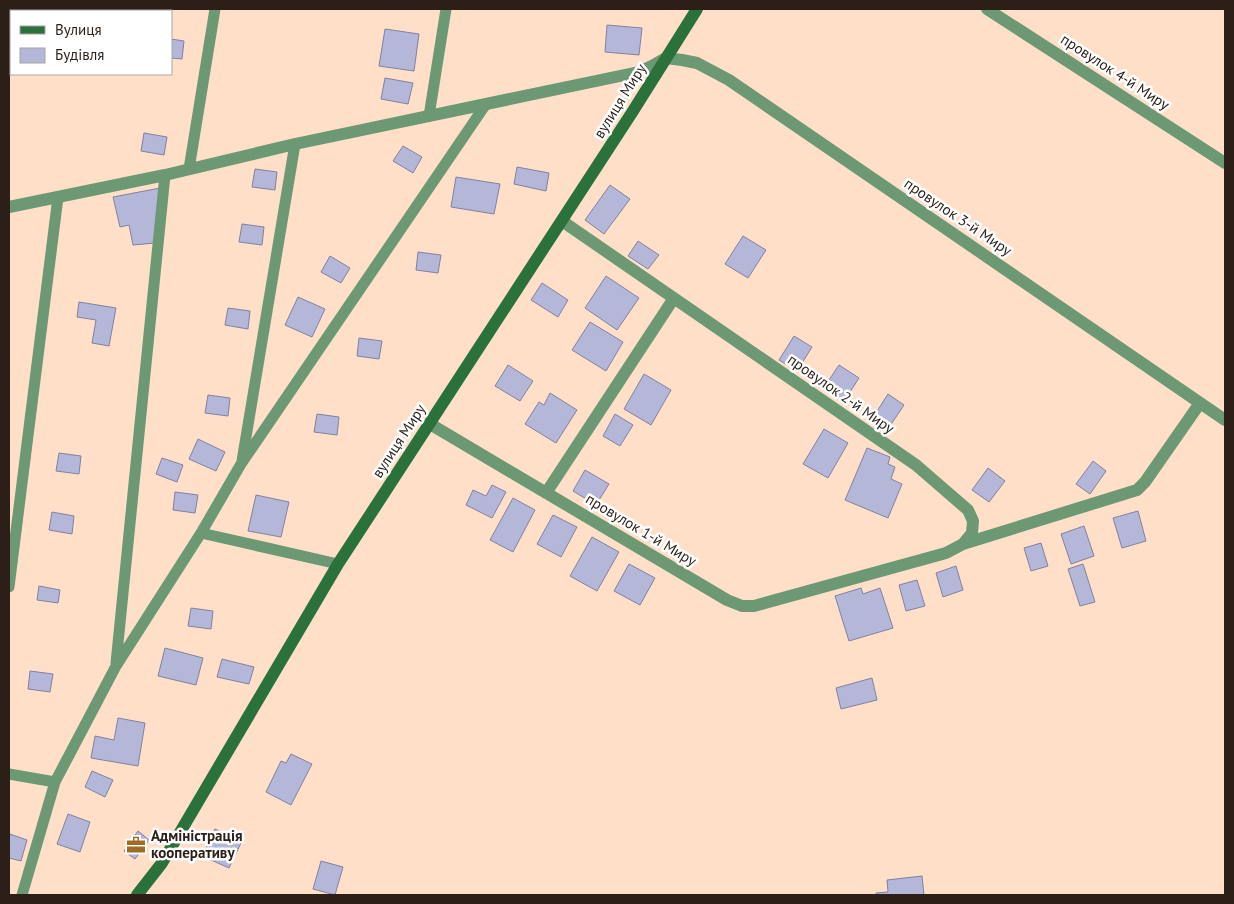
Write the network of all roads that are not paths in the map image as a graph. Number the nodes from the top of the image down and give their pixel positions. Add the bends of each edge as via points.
1 (215, 9) edge
2 (446, 9) edge
3 (697, 9) edge
4 (987, 9) edge
5 (666, 58) junction
6 (486, 104) junction
7 (429, 116) junction
8 (296, 144) junction
9 (1225, 163) edge
10 (189, 169) junction
11 (165, 175) junction
12 (58, 197) junction
13 (9, 207) edge
14 (562, 221) junction
15 (674, 298) junction
16 (1200, 403) junction
17 (1225, 420) edge
18 (430, 424) junction
19 (241, 464) junction
20 (546, 493) junction
21 (201, 533) junction
22 (963, 544) junction
23 (338, 564) junction
24 (9, 587) edge
25 (116, 666) junction
26 (9, 774) edge
27 (55, 782) junction
28 (22, 895) edge
29 (137, 895) edge

1 - 10 lane
2 - 7 lane
3 - 5 street, вулиця Миру
4 - 9 street, провулок 4-й Миру
5 - 6 street via 639,72
5 - 14 street, вулиця Миру
5 - 16 street, провулок 3-й Миру via 697,63 729,80
6 - 7 street
6 - 19 lane
7 - 8 street
8 - 10 street
8 - 19 lane
10 - 11 street
11 - 12 street
11 - 25 lane
12 - 13 street
12 - 24 lane
14 - 15 street, провулок 2-й Миру
14 - 18 street, вулиця Миру
15 - 20 street
15 - 22 street, провулок 2-й Миру via 916,465 968,510 973,521 972,533
16 - 17 street, провулок 3-й Миру
16 - 22 street via 1137,490
18 - 20 street, провулок 1-й Миру
18 - 23 street, вулиця Миру
19 - 21 lane
20 - 22 street, провулок 1-й Миру via 742,606 754,606 946,553
21 - 23 lane
21 - 25 lane
23 - 29 street, вулиця Миру via 162,863
25 - 27 lane
26 - 27 lane
27 - 28 lane

